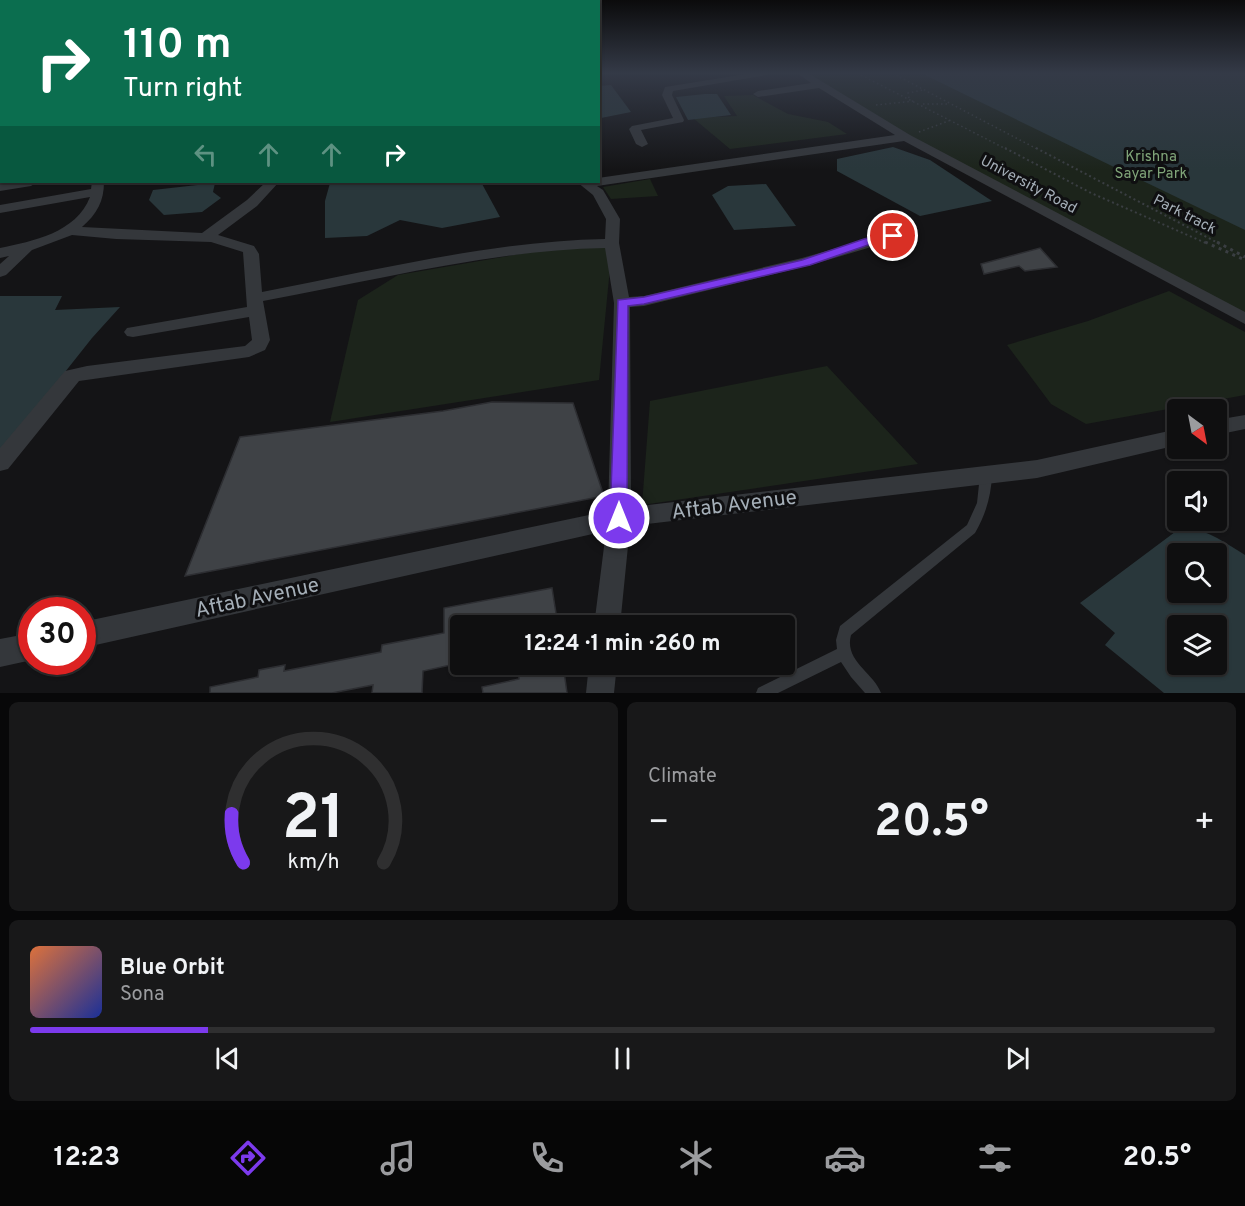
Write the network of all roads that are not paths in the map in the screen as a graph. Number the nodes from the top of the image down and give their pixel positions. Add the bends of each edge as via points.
1 (672, 105) edge
2 (854, 105) edge
3 (906, 137) junction
4 (642, 144) dead end
5 (600, 181) edge
6 (25, 183) edge
7 (272, 183) edge
8 (585, 183) edge
9 (0, 187) edge
10 (97, 187) edge
11 (0, 209) edge
12 (70, 230) junction
13 (893, 236) dead end
14 (203, 238) junction
15 (612, 243) junction
16 (26, 248) junction
17 (0, 253) edge
18 (0, 272) edge
19 (622, 303) junction
20 (255, 304) junction
21 (1245, 319) edge
22 (133, 332) dead end
23 (1245, 422) edge
24 (1227, 426) edge
25 (1167, 439) edge
26 (0, 463) edge
27 (986, 475) junction
28 (619, 518) junction
29 (608, 615) edge
30 (96, 632) edge
31 (18, 649) edge
32 (0, 653) edge
33 (844, 653) junction
34 (602, 675) edge
35 (600, 693) edge
36 (763, 693) edge
37 (874, 693) edge

1 - 4 street via 679,120 636,128
2 - 3 street, University Road
3 - 5 street
3 - 21 street, University Road
6 - 9 street
7 - 14 street via 252,203
8 - 15 street via 609,209 613,219
10 - 11 street
10 - 12 street via 97,199 91,209
12 - 14 street
12 - 16 street
13 - 19 street via 806,262
14 - 20 street via 249,249
15 - 19 street
15 - 20 street via 564,244 486,255
16 - 17 street
16 - 18 street
19 - 28 street
20 - 22 street
20 - 26 street via 259,346 249,351 72,376
23 - 24 street
25 - 27 street, Aftab Avenue via 1037,469
27 - 28 street, Aftab Avenue
27 - 33 lane via 982,511 971,529 845,631 841,642
28 - 29 street
28 - 30 street, Aftab Avenue
31 - 32 street
33 - 36 lane
33 - 37 lane
34 - 35 street

